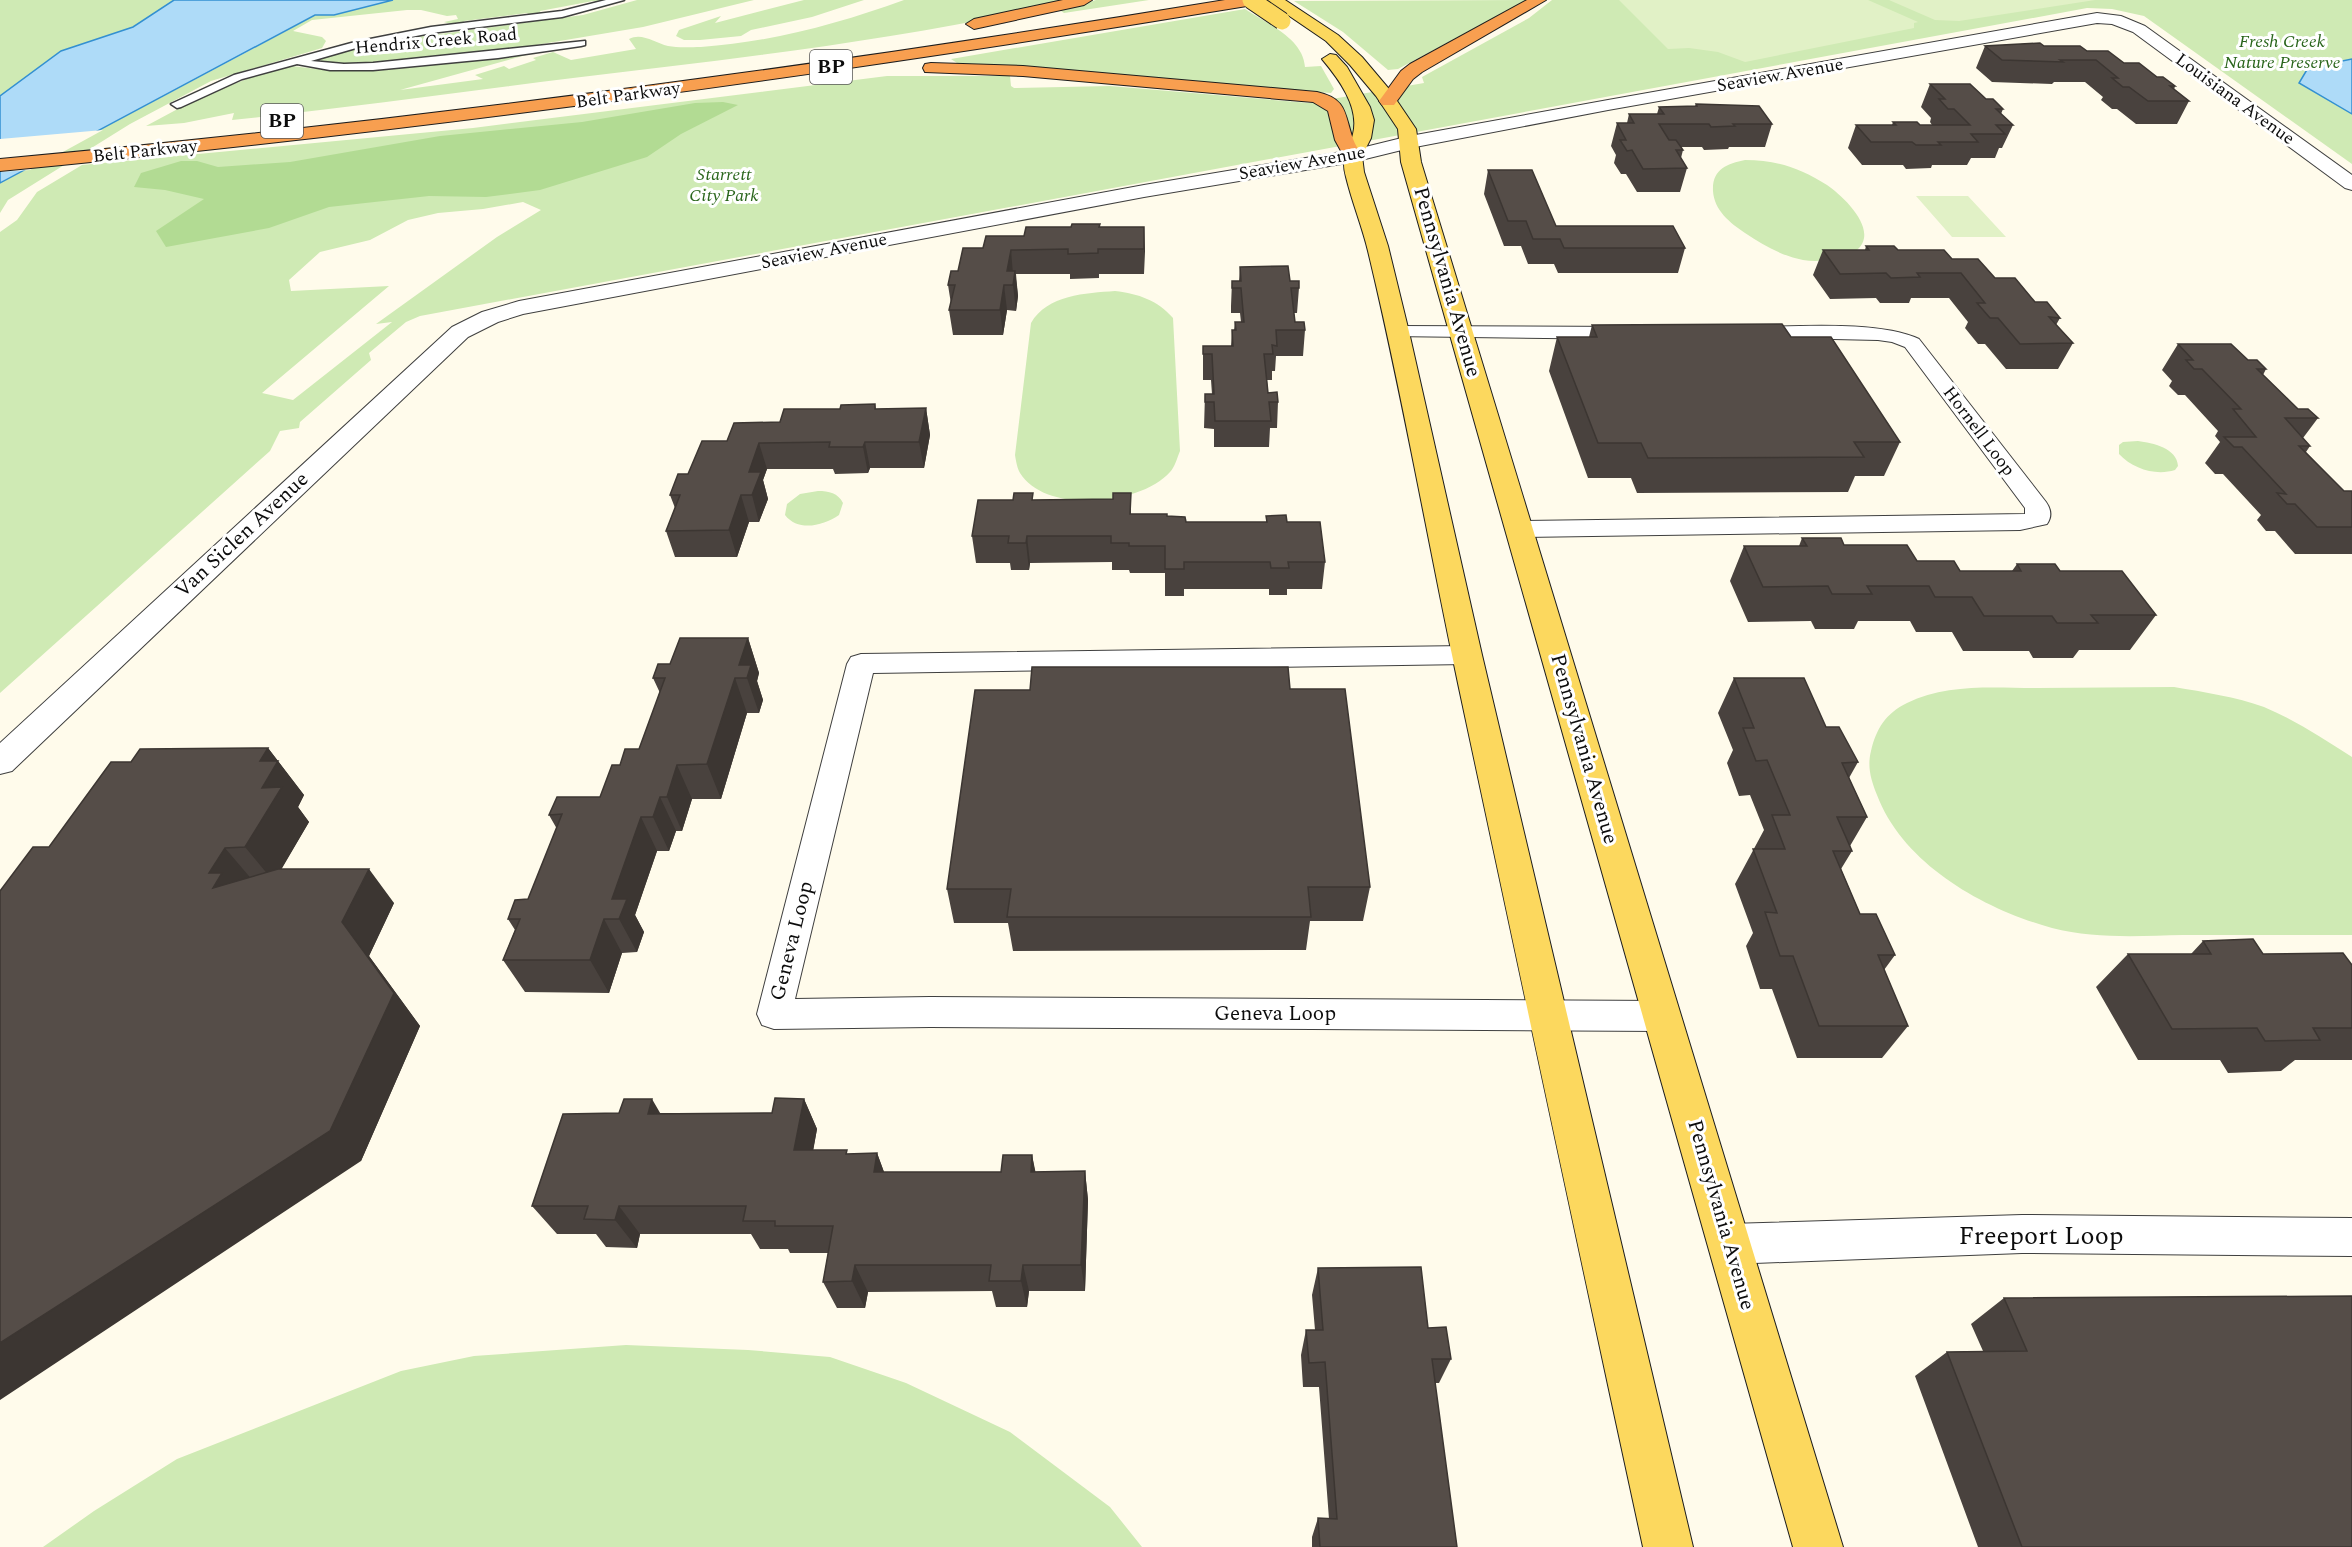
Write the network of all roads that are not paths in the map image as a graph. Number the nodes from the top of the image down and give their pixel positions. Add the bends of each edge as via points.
1 (619, 0) edge
2 (1084, 0) edge
3 (1172, 0) edge
4 (1252, 0) edge
5 (1274, 0) edge
6 (1538, 0) edge
7 (2115, 19) joint
8 (960, 27) dead end
9 (581, 43) dead end
10 (294, 60) junction
11 (468, 99) dead end
12 (1388, 101) junction
13 (177, 104) dead end
14 (408, 115) junction
15 (1410, 142) junction
16 (0, 149) edge
17 (1353, 156) junction
18 (0, 165) edge
19 (2352, 184) edge
20 (490, 317) joint
21 (1398, 332) junction
22 (1462, 333) junction
23 (1648, 333) edge
24 (1729, 333) edge
25 (1519, 529) junction
26 (1467, 655) junction
27 (0, 762) edge
28 (1549, 1016) junction
29 (1662, 1016) junction
30 (2352, 1237) edge
31 (1729, 1244) junction
32 (1668, 1547) edge
33 (1818, 1547) edge

1 - 10 street, Hendrix Creek Road via 535,18 390,38
2 - 8 highway
3 - 14 highway, Belt Parkway / BP
4 - 14 highway, Belt Parkway / BP via 790,73
4 - 17 main road, bridge via 1315,44 1339,67 1365,120
5 - 12 main road, Pennsylvania Avenue via 1332,39 1356,61
6 - 12 highway via 1416,68
7 - 15 street, Seaview Avenue via 2074,22
7 - 19 street, Louisiana Avenue via 2139,29
9 - 10 street, Hendrix Creek Road via 370,66 332,67
10 - 13 street, Hendrix Creek Road
11 - 14 highway
12 - 15 main road, Pennsylvania Avenue via 1407,129
14 - 16 highway, Belt Parkway / BP
14 - 17 highway via 895,70 1023,71 1317,97 1332,103 1339,112 1344,141
14 - 18 highway, Belt Parkway / BP via 131,152
15 - 17 street, Seaview Avenue
15 - 22 main road, Pennsylvania Avenue via 1411,162
17 - 20 street, Seaview Avenue via 955,226 519,308
17 - 21 main road via 1353,172 1377,246
20 - 27 street, Van Siclen Avenue via 460,332
21 - 22 street
21 - 26 main road
22 - 23 street
22 - 25 main road, Pennsylvania Avenue
24 - 25 street, Hornell Loop via 1878,334 1897,336 1912,344 2037,507 2038,519
25 - 29 main road, Pennsylvania Avenue
26 - 28 main road
26 - 28 street, Geneva Loop via 861,664 774,1014
28 - 29 street, Geneva Loop
28 - 32 main road
29 - 31 main road, Pennsylvania Avenue
30 - 31 street, Freeport Loop via 2022,1234
31 - 33 main road, Pennsylvania Avenue

